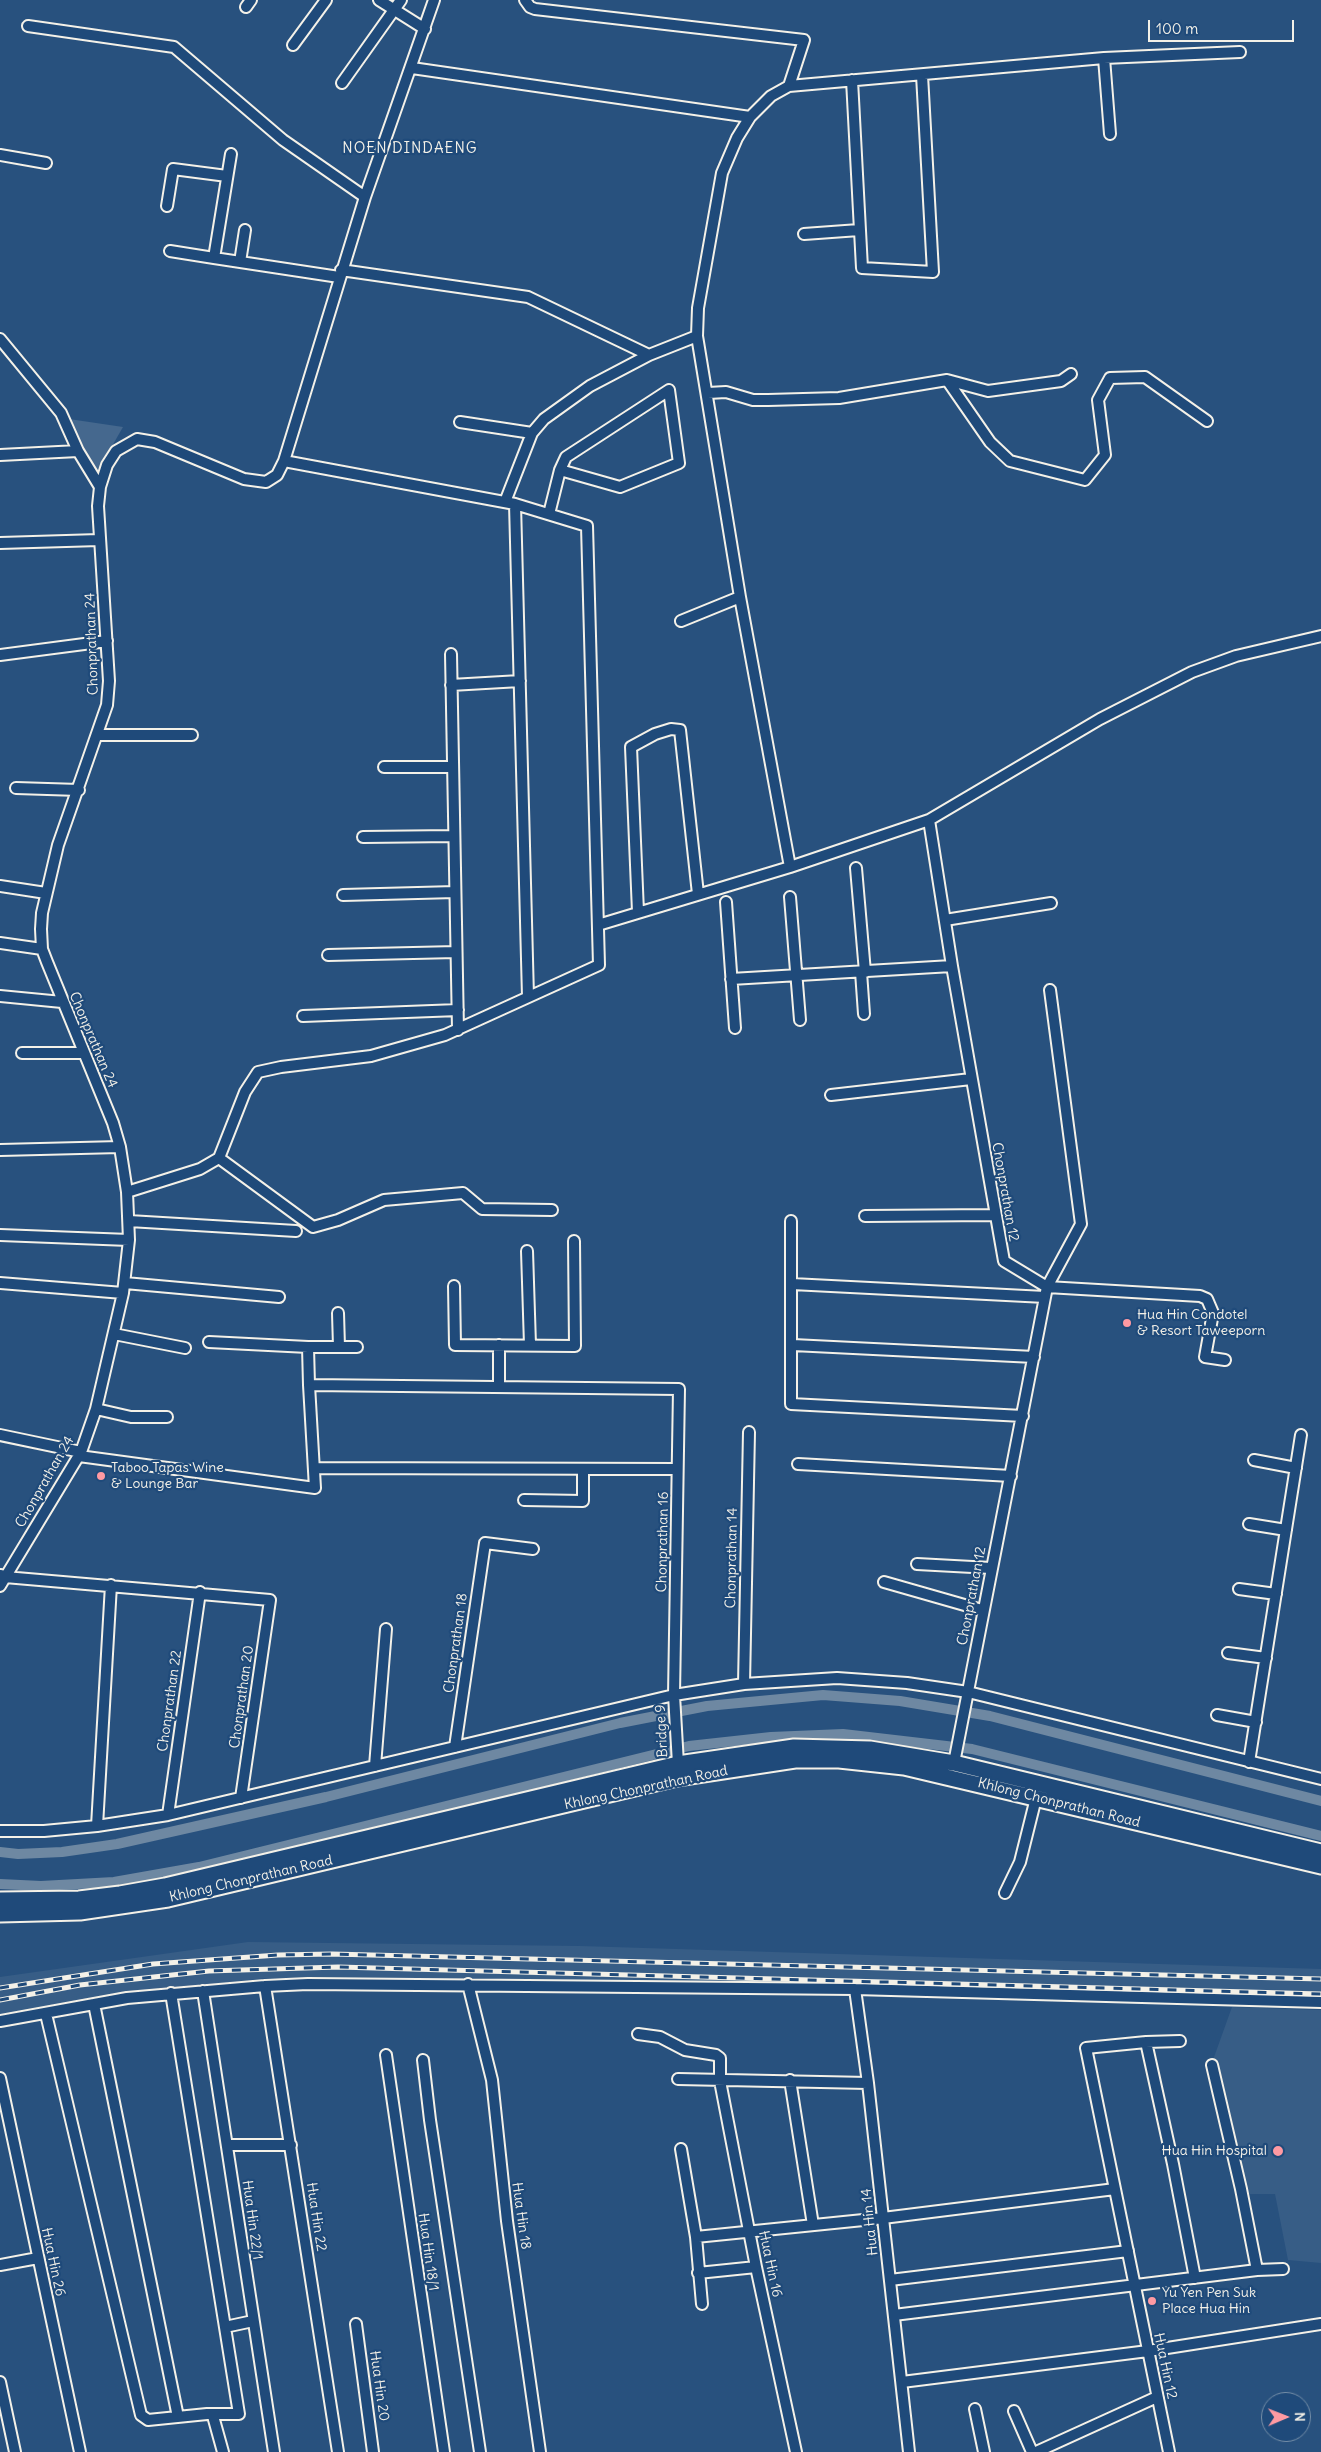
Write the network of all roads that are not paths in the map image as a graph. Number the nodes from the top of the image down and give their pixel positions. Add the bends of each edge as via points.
1 (326, 0) edge
2 (379, 0) edge
3 (401, 0) edge
4 (434, 0) edge
5 (525, 0) edge
6 (394, 10) junction
7 (28, 26) dead end
8 (425, 29) junction
9 (293, 45) dead end
10 (1240, 52) dead end
11 (1104, 58) junction
12 (412, 68) junction
13 (922, 75) junction
14 (852, 80) junction
15 (342, 83) dead end
16 (789, 86) junction
17 (750, 117) junction
18 (1110, 134) dead end
19 (231, 154) dead end
20 (0, 155) edge
21 (46, 163) dead end
22 (227, 176) junction
23 (364, 197) junction
24 (167, 206) dead end
25 (245, 230) dead end
26 (859, 230) junction
27 (804, 234) dead end
28 (170, 251) dead end
29 (214, 258) junction
30 (240, 262) junction
31 (340, 274) junction
32 (697, 336) junction
33 (0, 339) edge
34 (649, 355) junction
35 (1071, 374) dead end
36 (947, 380) junction
37 (708, 393) junction
38 (1207, 421) dead end
39 (460, 422) dead end
40 (532, 433) junction
41 (78, 451) junction
42 (0, 455) edge
43 (284, 461) junction
44 (560, 470) junction
45 (100, 487) junction
46 (510, 503) junction
47 (549, 514) junction
48 (99, 540) junction
49 (0, 543) edge
50 (740, 597) junction
51 (681, 621) dead end
52 (1321, 636) edge
53 (106, 641) junction
54 (451, 654) dead end
55 (0, 655) edge
56 (520, 681) junction
57 (451, 685) junction
58 (98, 735) junction
59 (192, 736) dead end
60 (453, 766) junction
61 (384, 767) dead end
62 (16, 788) dead end
63 (78, 790) junction
64 (929, 820) junction
65 (363, 836) dead end
66 (454, 836) junction
67 (790, 867) junction
68 (856, 868) dead end
69 (0, 886) edge
70 (455, 892) junction
71 (46, 893) junction
72 (698, 894) junction
73 (343, 895) dead end
74 (790, 898) dead end
75 (726, 902) dead end
76 (1051, 903) dead end
77 (638, 912) junction
78 (945, 920) junction
79 (598, 925) junction
80 (0, 943) edge
81 (42, 949) junction
82 (456, 952) junction
83 (328, 955) dead end
84 (952, 966) junction
85 (863, 972) junction
86 (796, 976) junction
87 (731, 979) junction
88 (1050, 990) dead end
89 (0, 996) edge
90 (528, 997) junction
91 (62, 1002) junction
92 (458, 1010) junction
93 (864, 1014) dead end
94 (303, 1016) dead end
95 (800, 1020) dead end
96 (735, 1028) dead end
97 (458, 1030) junction
98 (22, 1053) dead end
99 (84, 1053) junction
100 (971, 1080) junction
101 (831, 1095) dead end
102 (120, 1147) junction
103 (0, 1150) edge
104 (219, 1158) junction
105 (127, 1192) junction
106 (552, 1210) dead end
107 (994, 1215) junction
108 (865, 1216) dead end
109 (129, 1221) junction
110 (791, 1221) dead end
111 (296, 1231) dead end
112 (0, 1235) edge
113 (130, 1240) junction
114 (574, 1241) dead end
115 (527, 1251) dead end
116 (0, 1283) edge
117 (792, 1284) junction
118 (454, 1286) dead end
119 (124, 1288) junction
120 (1046, 1292) junction
121 (279, 1297) dead end
122 (338, 1313) dead end
123 (114, 1334) junction
124 (210, 1342) dead end
125 (499, 1345) junction
126 (792, 1345) junction
127 (530, 1346) junction
128 (308, 1347) junction
129 (339, 1347) junction
130 (357, 1347) dead end
131 (185, 1348) dead end
132 (1034, 1357) junction
133 (1225, 1360) dead end
134 (309, 1385) junction
135 (499, 1387) junction
136 (96, 1409) junction
137 (1023, 1416) junction
138 (167, 1417) dead end
139 (749, 1432) dead end
140 (0, 1435) edge
141 (1301, 1435) dead end
142 (80, 1454) junction
143 (1254, 1460) dead end
144 (798, 1464) dead end
145 (314, 1468) junction
146 (1296, 1468) junction
147 (583, 1469) junction
148 (677, 1469) junction
149 (1010, 1476) junction
150 (524, 1500) dead end
151 (1248, 1524) dead end
152 (1286, 1530) junction
153 (533, 1549) dead end
154 (917, 1564) dead end
155 (991, 1568) junction
156 (2, 1579) edge
157 (884, 1582) dead end
158 (111, 1585) junction
159 (1239, 1588) dead end
160 (200, 1592) junction
161 (1276, 1594) junction
162 (982, 1610) junction
163 (386, 1629) dead end
164 (1228, 1652) dead end
165 (1266, 1658) junction
166 (744, 1684) junction
167 (968, 1692) junction
168 (674, 1695) junction
169 (1217, 1715) dead end
170 (1256, 1722) junction
171 (455, 1747) junction
172 (1249, 1762) junction
173 (954, 1763) junction
174 (678, 1764) junction
175 (375, 1766) junction
176 (1321, 1779) edge
177 (241, 1798) junction
178 (1036, 1798) junction
179 (168, 1815) junction
180 (97, 1826) junction
181 (0, 1831) edge
182 (1321, 1852) edge
183 (1321, 1866) edge
184 (1005, 1893) dead end
185 (0, 1900) edge
186 (0, 1914) edge
187 (468, 1984) junction
188 (265, 1986) junction
189 (856, 1989) junction
190 (203, 1991) junction
191 (171, 1993) junction
192 (1321, 2002) edge
193 (94, 2004) junction
194 (46, 2014) junction
195 (0, 2021) edge
196 (638, 2034) dead end
197 (1180, 2041) dead end
198 (1146, 2042) junction
199 (386, 2055) dead end
200 (423, 2060) dead end
201 (1212, 2065) dead end
202 (0, 2078) edge
203 (678, 2079) dead end
204 (720, 2080) junction
205 (790, 2080) junction
206 (868, 2083) junction
207 (228, 2144) junction
208 (291, 2145) junction
209 (681, 2149) dead end
210 (1116, 2189) junction
211 (883, 2218) junction
212 (813, 2225) junction
213 (749, 2232) junction
214 (696, 2237) junction
215 (1128, 2251) junction
216 (38, 2258) junction
217 (0, 2265) edge
218 (756, 2267) junction
219 (1283, 2269) dead end
220 (1257, 2270) junction
221 (698, 2273) junction
222 (1195, 2278) junction
223 (890, 2280) junction
224 (1134, 2286) junction
225 (702, 2304) dead end
226 (894, 2315) junction
227 (253, 2321) junction
228 (356, 2324) dead end
229 (1321, 2324) edge
230 (225, 2326) junction
231 (1148, 2352) junction
232 (0, 2382) edge
233 (902, 2382) junction
234 (1158, 2397) junction
235 (975, 2409) dead end
236 (1014, 2411) dead end
237 (213, 2416) junction
238 (178, 2417) junction
239 (15, 2452) edge
240 (80, 2452) edge
241 (223, 2452) edge
242 (274, 2452) edge
243 (338, 2452) edge
244 (374, 2452) edge
245 (444, 2452) edge
246 (480, 2452) edge
247 (540, 2452) edge
248 (796, 2452) edge
249 (910, 2452) edge
250 (984, 2452) edge
251 (1032, 2452) edge
252 (1036, 2452) edge
253 (1170, 2452) edge

1 - 9 street
2 - 6 street
3 - 6 street
4 - 8 street
5 - 16 street via 535,9 804,40
6 - 8 street
6 - 15 street
7 - 23 street via 174,47 283,140
8 - 12 street
10 - 11 street
11 - 13 street
11 - 18 street
12 - 17 street
12 - 23 street
13 - 14 street
13 - 26 street via 933,272 862,268
14 - 16 street
14 - 26 street
16 - 17 street via 771,96
17 - 32 street via 722,173 698,308
19 - 22 street
20 - 21 street
22 - 24 street via 173,169
22 - 29 street
23 - 31 street
25 - 30 street
26 - 27 street
28 - 29 street
29 - 30 street
30 - 31 street
31 - 34 street via 528,297
31 - 43 street
32 - 34 street
32 - 37 street
33 - 41 street via 61,413
34 - 40 street via 590,386 544,419
35 - 36 street via 1061,381 988,391
36 - 37 street via 839,398 753,400 726,392
36 - 38 street via 990,442 1010,461 1085,480 1105,455 1098,400 1110,378 1145,377
37 - 50 street
39 - 40 street
40 - 46 street
41 - 42 street
41 - 45 street
43 - 45 street via 271,481 260,483 155,442 136,439 116,451 107,465
43 - 46 street
44 - 44 street via 566,457 669,390 680,463 620,487
44 - 47 street
45 - 48 street, Chonprathan 24
46 - 47 street
46 - 56 street
47 - 79 street via 588,526
48 - 49 street
48 - 53 street, Chonprathan 24
50 - 51 street
50 - 67 street
52 - 64 street via 1236,656 1192,672 1100,719
53 - 55 street
53 - 58 street, Chonprathan 24 via 107,705
54 - 57 street
56 - 57 street
56 - 90 street
57 - 60 street
58 - 59 street
58 - 63 street, Chonprathan 24
60 - 61 street
60 - 66 street
62 - 63 street
63 - 71 street, Chonprathan 24 via 58,845
64 - 67 street
64 - 78 street, Chonprathan 12
65 - 66 street
66 - 70 street
67 - 72 street
68 - 85 street
69 - 71 street
70 - 73 street
70 - 82 street
71 - 81 street, Chonprathan 24 via 42,913
72 - 77 street
72 - 77 street via 680,730 671,729 631,747
74 - 86 street
75 - 87 street
76 - 78 street
77 - 79 street
78 - 84 street, Chonprathan 12
79 - 90 street via 599,965
80 - 81 street
81 - 91 street, Chonprathan 24
82 - 83 street
82 - 92 street
84 - 85 street
84 - 100 street, Chonprathan 12
85 - 86 street
85 - 93 street
86 - 87 street
86 - 95 street
87 - 96 street
88 - 120 street via 1081,1224
89 - 91 street
90 - 97 street
91 - 99 street, Chonprathan 24
92 - 94 street
92 - 97 street
97 - 104 street via 371,1056 281,1066 258,1072 245,1092
98 - 99 street
99 - 102 street, Chonprathan 24
100 - 101 street
100 - 107 street, Chonprathan 12
102 - 103 street
102 - 105 street, Chonprathan 24
104 - 105 street via 200,1169
104 - 106 street via 312,1227 338,1220 384,1200 463,1193 482,1209
105 - 109 street, Chonprathan 24
107 - 108 street
107 - 120 street, Chonprathan 12 via 1004,1261
109 - 111 street
109 - 113 street, Chonprathan 24
110 - 117 street
112 - 113 street
113 - 119 street, Chonprathan 24
114 - 127 street via 575,1346
115 - 127 street
116 - 119 street
117 - 120 street
117 - 126 street
118 - 125 street via 455,1345
119 - 121 street
119 - 123 street, Chonprathan 24
120 - 132 street, Chonprathan 12
120 - 133 street via 1200,1296 1208,1299 1213,1313 1205,1357
122 - 129 street
123 - 131 street
123 - 136 street, Chonprathan 24
124 - 128 street
125 - 127 street
125 - 135 street
126 - 132 street
126 - 137 street via 791,1404
128 - 129 street
128 - 134 street
129 - 130 street
132 - 137 street, Chonprathan 12
134 - 135 street
134 - 145 street
135 - 148 street, Chonprathan 16 via 679,1389
136 - 138 street via 131,1417
136 - 142 street, Chonprathan 24
137 - 149 street, Chonprathan 12
139 - 166 street, Chonprathan 14
140 - 142 street
141 - 146 street
142 - 145 street via 315,1488
142 - 156 street, Chonprathan 24
143 - 146 street
144 - 149 street
145 - 147 street
146 - 152 street
147 - 148 street
147 - 150 street via 583,1501
148 - 168 street, Chonprathan 16
149 - 155 street, Chonprathan 12
151 - 152 street
152 - 161 street
153 - 171 street, Chonprathan 18 via 485,1543
154 - 155 street
155 - 162 street, Chonprathan 12
156 - 158 street
157 - 162 street
158 - 160 street
158 - 180 street
159 - 161 street
160 - 177 street, Chonprathan 20 via 270,1600
160 - 179 street, Chonprathan 22
161 - 165 street
162 - 167 street, Chonprathan 12
163 - 175 street
164 - 165 street
165 - 170 street
166 - 167 street via 837,1678
166 - 168 street
167 - 172 street
167 - 173 street, Chonprathan 12
168 - 171 street
168 - 174 street, Bridge 9
169 - 170 street
170 - 172 street
171 - 175 street
172 - 176 street
173 - 174 street, Khlong Chonprathan Road via 870,1748 830,1746 794,1747
173 - 182 street, Khlong Chonprathan Road
174 - 185 street, Khlong Chonprathan Road via 165,1886 79,1899
175 - 177 street
177 - 179 street
178 - 183 street, Khlong Chonprathan Road
178 - 184 street via 1020,1862
178 - 186 street, Khlong Chonprathan Road via 904,1766 795,1760 677,1778 168,1899 80,1912
179 - 180 street
180 - 181 street
187 - 188 street
187 - 189 street
187 - 247 street, Hua Hin 18 via 492,2080 507,2221
188 - 190 street
188 - 208 street, Hua Hin 22
189 - 192 street
189 - 206 street, Hua Hin 14
190 - 191 street
190 - 207 street, Hua Hin 22/1
191 - 193 street
191 - 230 street
193 - 194 street
193 - 238 street
194 - 195 street
194 - 238 street via 141,2416 148,2420
196 - 204 street, Hua Hin 16 via 660,2037 684,2050 716,2055 720,2058
197 - 198 street
198 - 210 street, Hua Hin 12 via 1086,2048
198 - 222 street
199 - 245 street, Hua Hin 18/1
200 - 246 street, Hua Hin 18/1
201 - 220 street
202 - 216 street, Hua Hin 26
203 - 204 street
204 - 205 street
204 - 213 street, Hua Hin 16
205 - 206 street
205 - 212 street
206 - 211 street, Hua Hin 14
207 - 208 street
207 - 227 street, Hua Hin 22/1
208 - 243 street, Hua Hin 22
209 - 214 street
210 - 211 street
210 - 215 street, Hua Hin 12
211 - 212 street
211 - 223 street, Hua Hin 14
212 - 213 street
213 - 214 street
213 - 218 street, Hua Hin 16
214 - 221 street
215 - 223 street
215 - 224 street, Hua Hin 12
216 - 217 street
216 - 240 street, Hua Hin 26
218 - 221 street
218 - 248 street, Hua Hin 16
219 - 220 street
220 - 222 street
221 - 225 street
222 - 224 street
223 - 226 street, Hua Hin 14
224 - 226 street
224 - 231 street, Hua Hin 12
226 - 233 street, Hua Hin 14
227 - 230 street
227 - 242 street, Hua Hin 22/1
228 - 244 street, Hua Hin 20
229 - 231 street
230 - 237 street via 239,2414
231 - 233 street
231 - 234 street, Hua Hin 12
232 - 239 street
233 - 249 street, Hua Hin 14
234 - 252 street
234 - 253 street, Hua Hin 12
235 - 250 street
236 - 251 street
237 - 238 street
237 - 241 street

